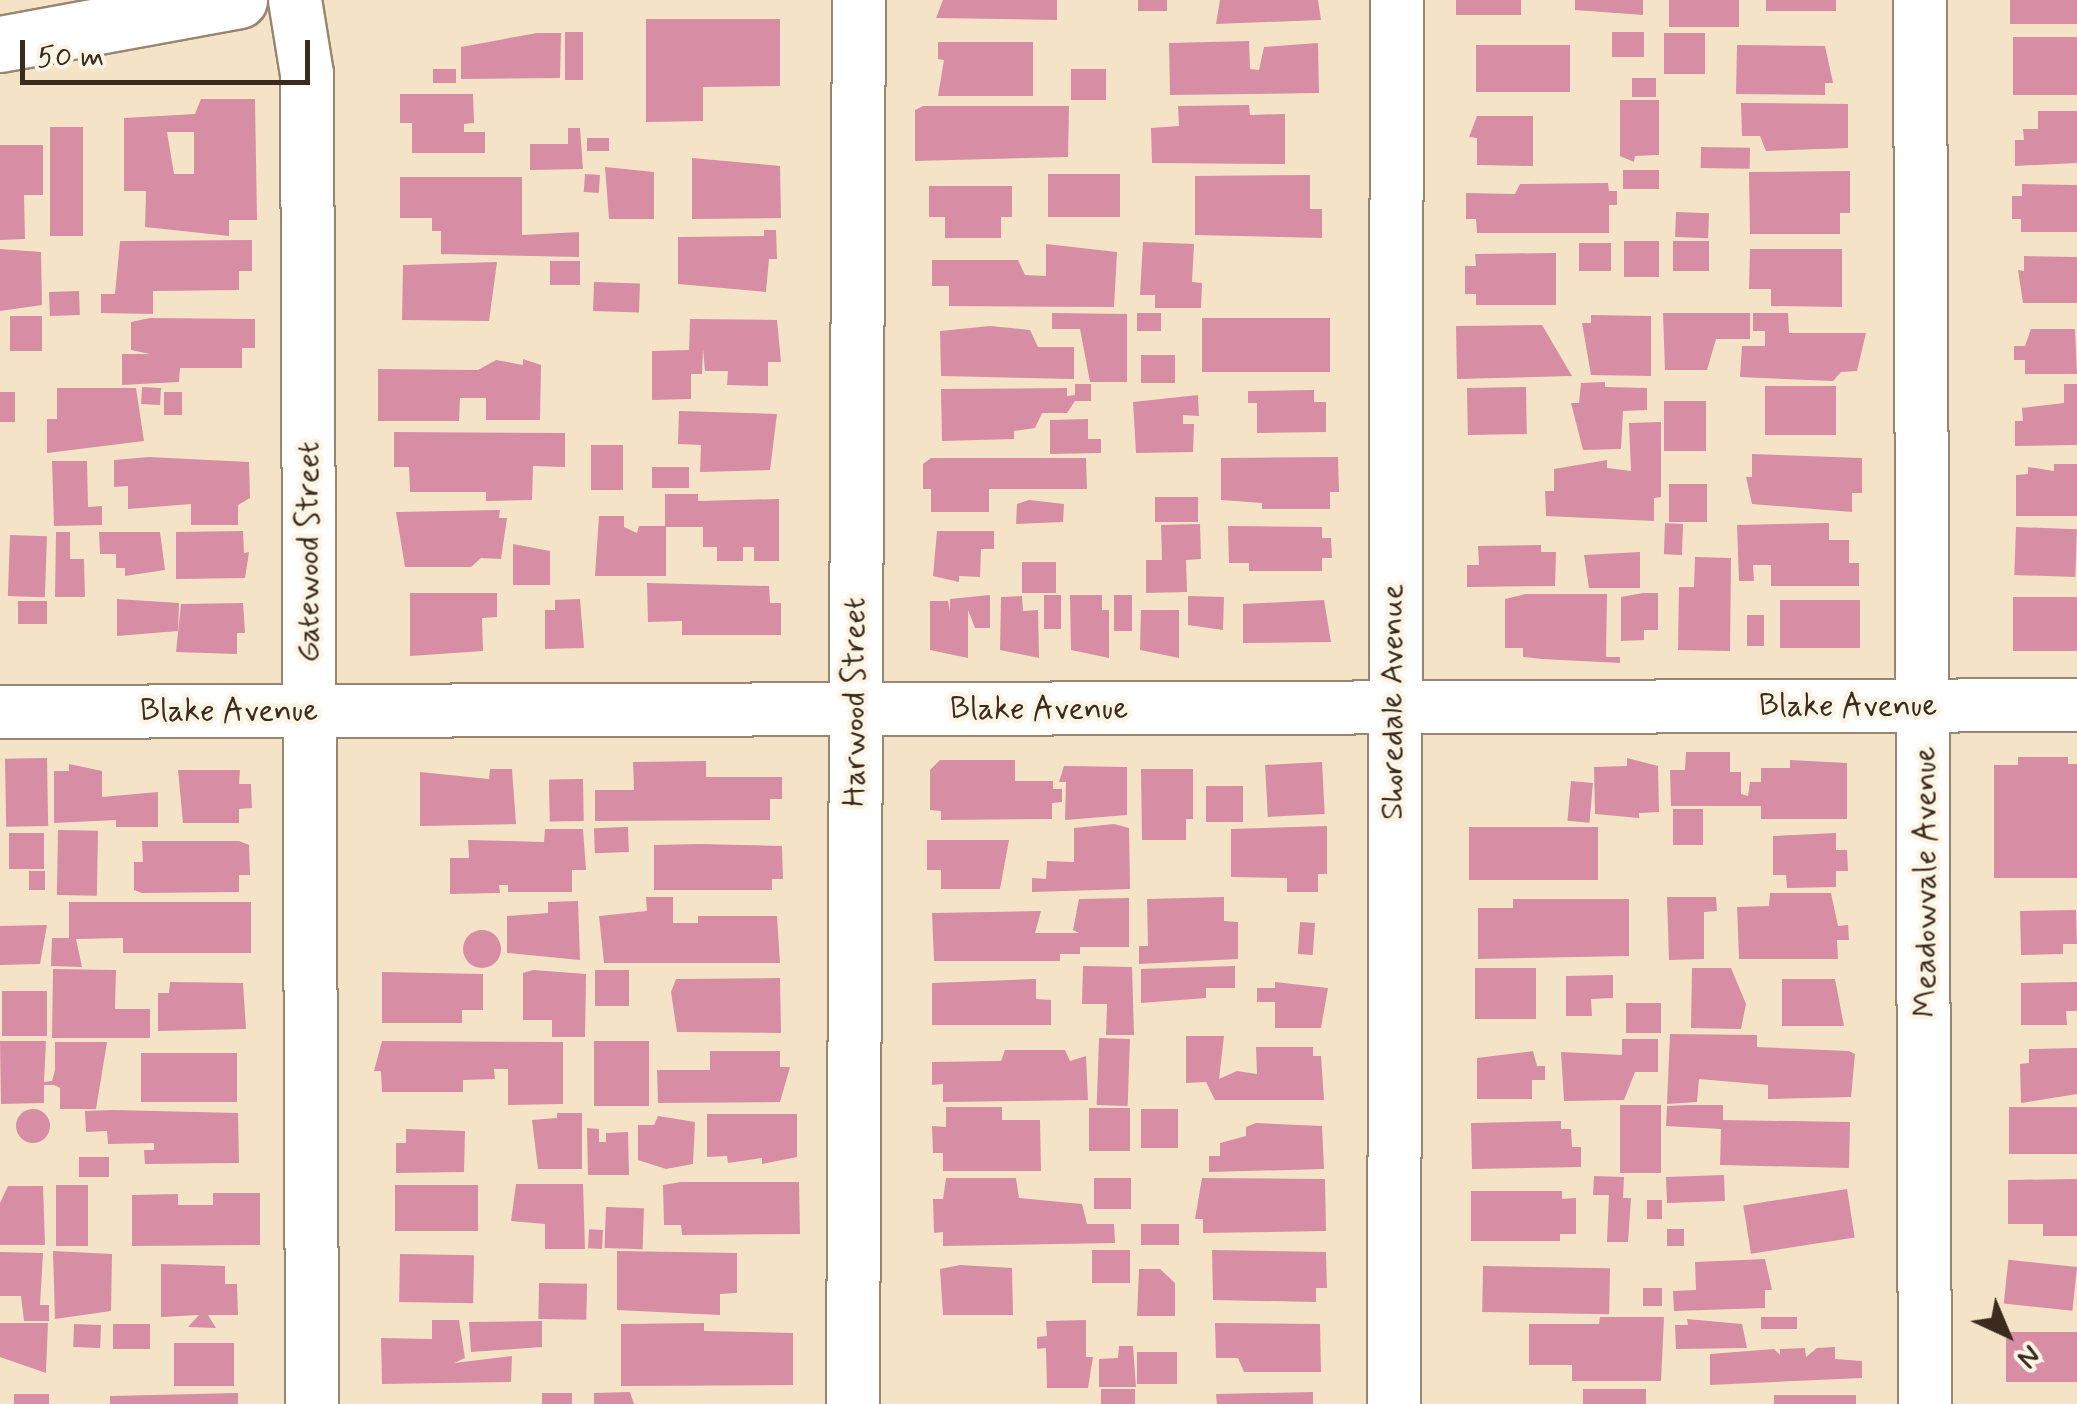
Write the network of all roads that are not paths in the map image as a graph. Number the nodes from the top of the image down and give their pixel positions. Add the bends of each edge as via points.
1 (239, 0) edge
2 (294, 0) edge
3 (858, 0) edge
4 (1398, 0) edge
5 (1920, 0) edge
6 (0, 44) edge
7 (2077, 705) edge
8 (1927, 706) junction
9 (1392, 708) junction
10 (310, 710) junction
11 (854, 710) junction
12 (0, 712) edge
13 (312, 1404) edge
14 (854, 1404) edge
15 (1394, 1404) edge
16 (1925, 1404) edge

1 - 6 main road
2 - 10 street, Gatewood Street via 307,74
3 - 11 street, Harwood Street
4 - 9 street, Shoredale Avenue
5 - 8 street, Meadowvale Avenue
7 - 8 street, Blake Avenue
8 - 9 street, Blake Avenue
8 - 16 street, Meadowvale Avenue
9 - 11 street, Blake Avenue
9 - 15 street, Shoredale Avenue
10 - 11 street, Blake Avenue
10 - 12 street, Blake Avenue
10 - 13 street, Gatewood Street
11 - 14 street, Harwood Street

